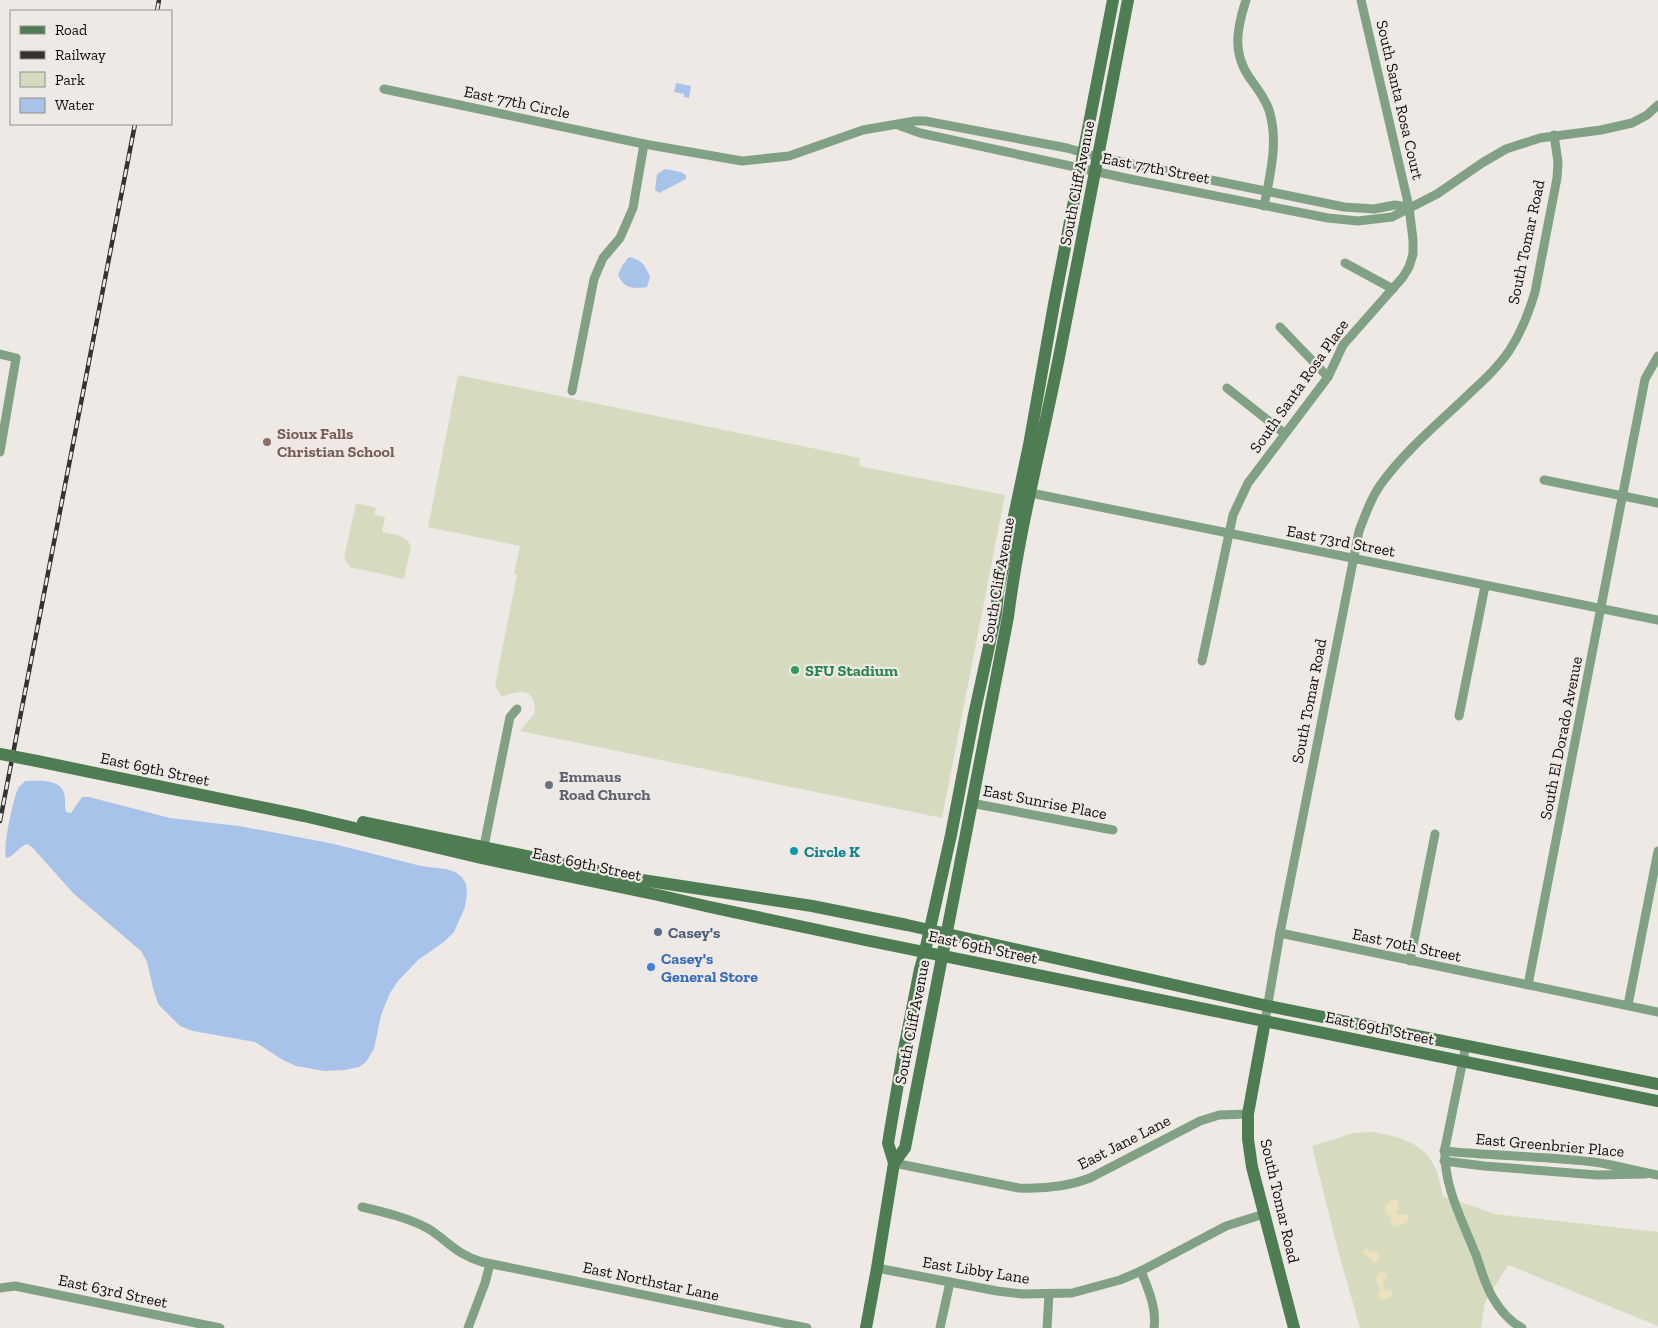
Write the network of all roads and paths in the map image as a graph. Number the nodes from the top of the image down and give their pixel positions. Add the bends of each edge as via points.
1 (1113, 0) edge
2 (1128, 0) edge
3 (1246, 0) edge
4 (1361, 0) edge
5 (384, 89) dead end
6 (1658, 105) edge
7 (898, 125) junction
8 (1554, 135) junction
9 (644, 144) junction
10 (1083, 153) junction
11 (1098, 157) junction
12 (1080, 168) junction
13 (1095, 171) junction
14 (1267, 191) junction
15 (1264, 206) junction
16 (1409, 207) junction
17 (1345, 263) dead end
18 (1393, 289) junction
19 (1280, 328) dead end
20 (0, 354) edge
21 (1658, 356) edge
22 (1328, 377) junction
23 (1227, 388) dead end
24 (572, 391) dead end
25 (1284, 433) junction
26 (0, 452) edge
27 (1544, 480) dead end
28 (1018, 490) junction
29 (1031, 493) junction
30 (1622, 496) junction
31 (1658, 503) edge
32 (1229, 534) junction
33 (1354, 559) junction
34 (1485, 586) junction
35 (1601, 609) junction
36 (1658, 620) edge
37 (1202, 661) dead end
38 (517, 709) dead end
39 (1459, 716) dead end
40 (0, 754) edge
41 (972, 803) junction
42 (1113, 830) dead end
43 (1435, 834) dead end
44 (1658, 851) edge
45 (482, 852) junction
46 (930, 931) junction
47 (1280, 933) junction
48 (946, 935) junction
49 (925, 951) junction
50 (942, 955) junction
51 (1410, 961) junction
52 (1528, 985) junction
53 (1268, 1006) junction
54 (1628, 1006) junction
55 (1658, 1012) edge
56 (1265, 1021) junction
57 (1466, 1045) junction
58 (1462, 1062) junction
59 (1658, 1084) edge
60 (1658, 1101) edge
61 (1248, 1114) junction
62 (1444, 1150) junction
63 (1444, 1161) junction
64 (894, 1163) junction
65 (1655, 1174) edge
66 (362, 1207) dead end
67 (1264, 1214) junction
68 (490, 1264) junction
69 (878, 1268) junction
70 (1140, 1271) junction
71 (950, 1282) junction
72 (0, 1288) edge
73 (1049, 1294) junction
74 (220, 1328) edge
75 (468, 1328) edge
76 (807, 1328) edge
77 (866, 1328) edge
78 (940, 1328) edge
79 (1047, 1328) edge
80 (1154, 1328) edge
81 (1294, 1328) edge
82 (1522, 1328) edge

1 - 10 main road, South Cliff Avenue
2 - 11 main road, South Cliff Avenue
3 - 14 street via 1237,52 1269,109 1273,126 1274,149
4 - 16 street, South Santa Rosa Court
5 - 9 street, East 77th Circle
6 - 8 street, East 77th Street via 1632,123
7 - 9 street, East 77th Street via 863,130 789,156 742,162
7 - 10 street, East 77th Street via 915,121 935,122
7 - 12 street, East 77th Street via 920,133
8 - 16 street, East 77th Street via 1506,149 1437,194
8 - 33 street, South Tomar Road via 1557,178 1530,309 1520,331 1492,372 1384,480 1359,531
9 - 24 street via 633,208 620,238 603,258 594,279
10 - 11 street, East 77th Street
10 - 12 main road, South Cliff Avenue
11 - 13 main road, South Cliff Avenue
11 - 14 street, East 77th Street
12 - 13 street, East 77th Street
12 - 28 main road, South Cliff Avenue
13 - 15 street, East 77th Street
13 - 29 main road, South Cliff Avenue
14 - 15 street
14 - 16 street, East 77th Street via 1344,207
15 - 16 street, East 77th Street via 1358,221 1392,217
16 - 18 street, South Santa Rosa Place via 1413,254 1410,267
17 - 18 street
18 - 22 street, South Santa Rosa Place via 1343,345
19 - 22 street
20 - 26 street via 16,358
21 - 30 street, South El Dorado Avenue via 1645,379
22 - 25 street, South Santa Rosa Place
23 - 25 street
25 - 32 street, South Santa Rosa Place via 1248,483 1233,515
27 - 30 street
28 - 29 street, East 73rd Street
28 - 46 main road, South Cliff Avenue via 996,614
29 - 32 street, East 73rd Street
29 - 41 main road, South Cliff Avenue
30 - 31 street
30 - 35 street, South El Dorado Avenue
32 - 33 street, East 73rd Street
32 - 37 street, South Santa Rosa Place
33 - 34 street, East 73rd Street
33 - 47 street, South Tomar Road
34 - 35 street, East 73rd Street
34 - 39 street
35 - 36 street, East 73rd Street
35 - 52 street, South El Dorado Avenue
38 - 45 street via 510,717
40 - 45 main road, East 69th Street, bridge via 304,816 355,821
41 - 42 street, East Sunrise Place
41 - 48 main road, South Cliff Avenue
43 - 51 street
44 - 54 street
45 - 46 main road, East 69th Street via 774,899
45 - 49 main road, East 69th Street via 710,907
46 - 48 main road, East 69th Street
46 - 49 main road, South Cliff Avenue
47 - 51 street, East 70th Street
47 - 53 street, South Tomar Road
48 - 50 main road, South Cliff Avenue
48 - 53 main road, East 69th Street
49 - 50 main road, East 69th Street
49 - 64 main road, South Cliff Avenue via 888,1143
50 - 56 main road, East 69th Street
50 - 64 main road, South Cliff Avenue via 905,1148
51 - 52 street, East 70th Street
52 - 54 street, East 70th Street
53 - 56 street, South Tomar Road
53 - 57 main road, East 69th Street
54 - 55 street, East 70th Street
56 - 58 main road, East 69th Street
56 - 61 main road, South Tomar Road
57 - 58 street
57 - 59 main road, East 69th Street
58 - 60 main road, East 69th Street
58 - 62 street
61 - 64 street, East Jane Lane via 1219,1115 1200,1121 1090,1178 1056,1187 1019,1188
61 - 67 main road, South Tomar Road via 1252,1167
62 - 63 street
62 - 65 street, East Greenbrier Place via 1619,1165
63 - 65 street, East Greenbrier Place via 1597,1175
63 - 82 street via 1454,1200 1492,1296 1503,1313
64 - 69 main road, South Cliff Avenue
66 - 68 street, East Northstar Lane via 420,1225 461,1254
67 - 70 street, East Libby Lane via 1226,1226
67 - 81 main road, South Tomar Road
68 - 75 street
68 - 76 street, East Northstar Lane
69 - 71 street, East Libby Lane
69 - 77 main road, South Cliff Avenue
70 - 73 street, East Libby Lane via 1094,1288
70 - 80 street via 1153,1306
71 - 73 street, East Libby Lane via 997,1291
71 - 78 street
72 - 74 street, East 63rd Street via 15,1286
73 - 79 street

